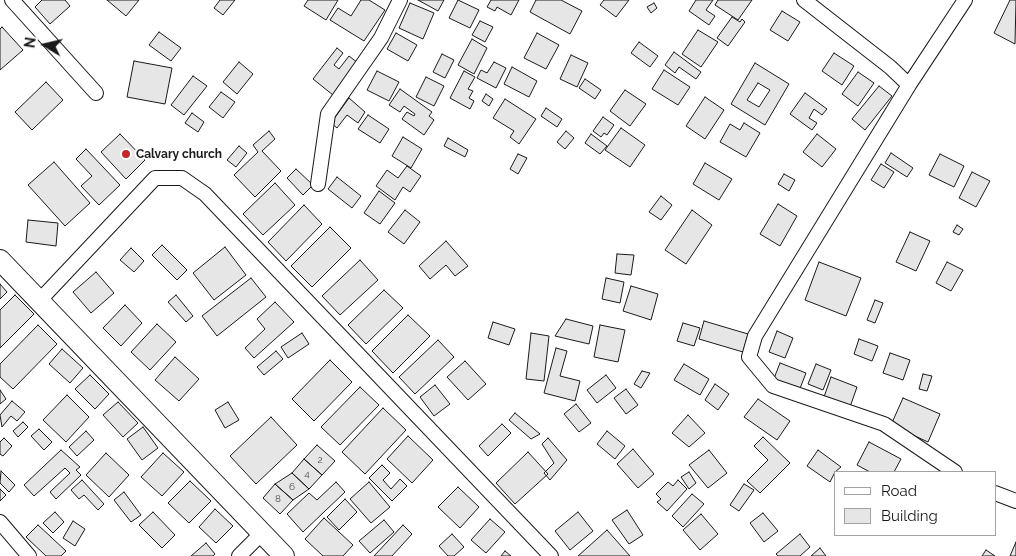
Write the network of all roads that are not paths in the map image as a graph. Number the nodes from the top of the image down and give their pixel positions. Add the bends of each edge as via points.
1 (12, 0) edge
2 (400, 0) edge
3 (804, 0) edge
4 (965, 0) edge
5 (909, 85) junction
6 (96, 93) dead end
7 (318, 184) dead end
8 (0, 260) edge
9 (40, 300) junction
10 (954, 471) edge
11 (996, 493) edge
12 (1016, 501) edge
13 (0, 522) edge
14 (262, 533) junction
15 (29, 556) edge
16 (239, 556) edge
17 (284, 556) edge
18 (551, 556) edge

1 - 6 street
2 - 7 street via 381,38 328,114
3 - 5 street
4 - 5 street
5 - 10 street via 755,336 749,357 773,386 884,424
8 - 9 main road
9 - 14 main road
9 - 18 street via 155,178 182,178 206,194
11 - 12 street
13 - 15 street
14 - 16 street
14 - 17 main road

